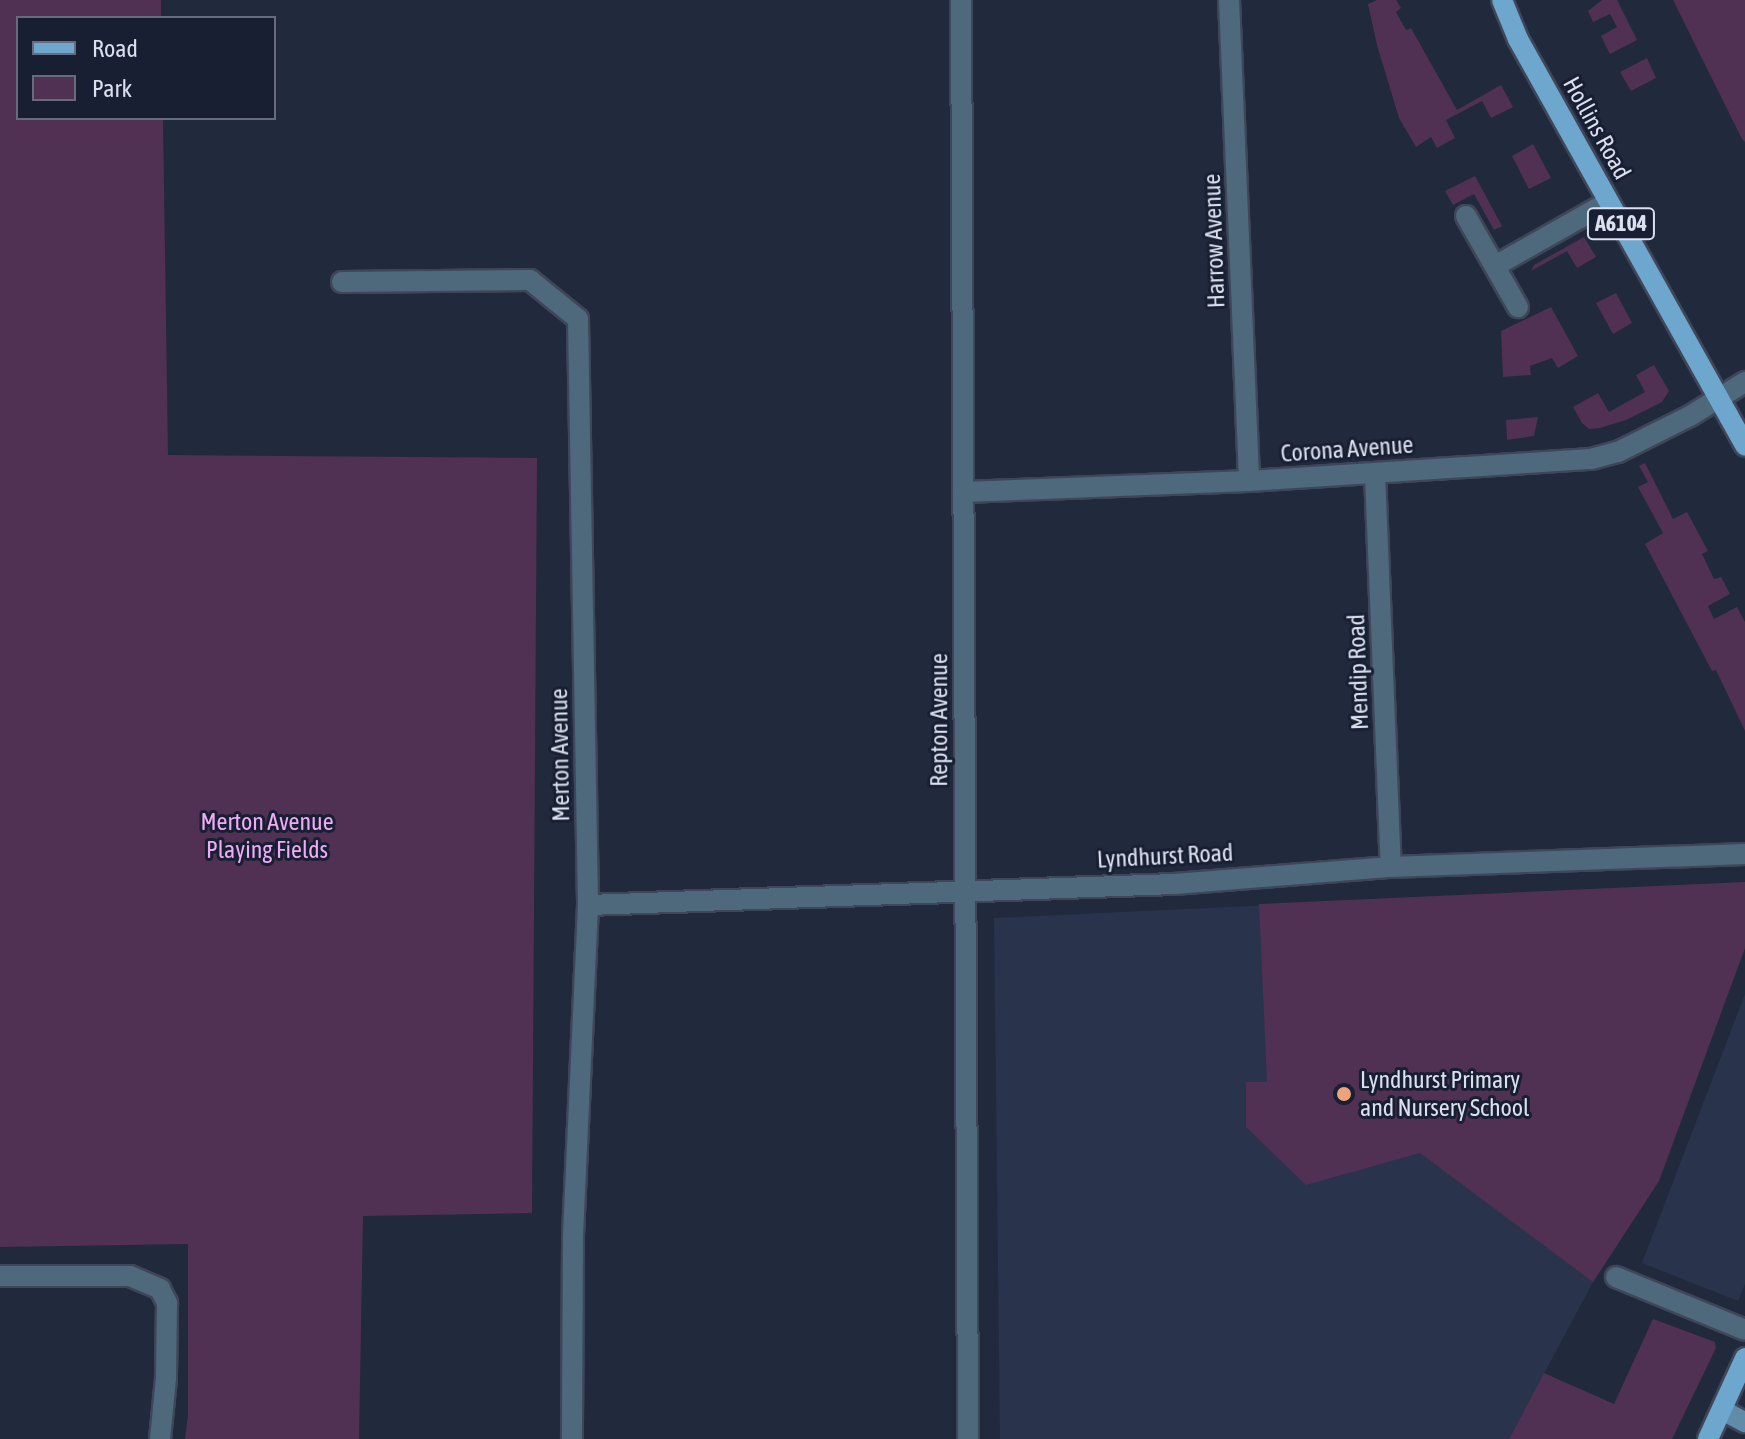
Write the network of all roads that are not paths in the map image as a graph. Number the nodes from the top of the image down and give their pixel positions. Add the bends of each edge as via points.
1 (961, 0) edge
2 (1229, 0) edge
3 (1502, 0) edge
4 (1608, 202) junction
5 (1466, 216) dead end
6 (1495, 266) junction
7 (342, 282) dead end
8 (1518, 307) dead end
9 (1745, 382) edge
10 (1719, 398) junction
11 (1745, 446) edge
12 (1375, 474) junction
13 (1249, 481) junction
14 (964, 492) junction
15 (1745, 854) edge
16 (1391, 867) junction
17 (965, 889) junction
18 (588, 905) junction
19 (0, 1276) edge
20 (1616, 1277) dead end
21 (1745, 1330) edge
22 (1745, 1358) edge
23 (1722, 1410) junction
24 (1745, 1422) edge
25 (160, 1439) edge
26 (572, 1439) edge
27 (968, 1439) edge
28 (1708, 1439) edge

1 - 14 street, Repton Avenue
2 - 13 street, Harrow Avenue
3 - 4 main road, Hollins Road / A6104
4 - 6 street
4 - 10 main road, Hollins Road / A6104
5 - 6 street
6 - 8 street
7 - 18 street, Merton Avenue via 530,280 578,319
9 - 10 street, Corona Avenue
10 - 11 main road, Hollins Road / A6104
10 - 12 street, Corona Avenue via 1603,457
12 - 13 street, Corona Avenue
12 - 16 street, Mendip Road
13 - 14 street, Corona Avenue
14 - 17 street, Repton Avenue
15 - 16 street, Lyndhurst Road
16 - 17 street, Lyndhurst Road via 1174,884
17 - 18 street, Lyndhurst Road
17 - 27 street, Repton Avenue
18 - 26 street, Merton Avenue via 573,1239
19 - 25 street via 130,1276 160,1289 167,1303
20 - 21 street
22 - 23 main road
23 - 24 street
23 - 28 main road

